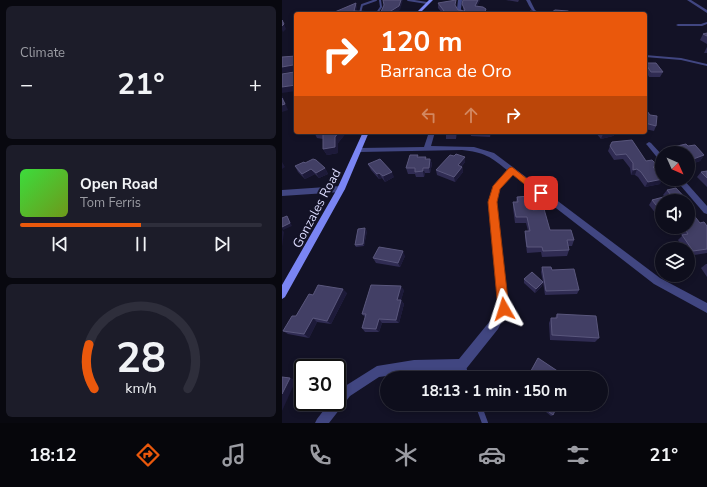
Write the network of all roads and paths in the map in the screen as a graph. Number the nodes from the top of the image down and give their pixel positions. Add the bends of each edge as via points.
1 (376, 0) edge
2 (380, 0) edge
3 (408, 0) edge
4 (431, 0) edge
5 (460, 0) edge
6 (528, 0) edge
7 (689, 0) edge
8 (427, 3) junction
9 (360, 12) edge
10 (378, 12) edge
11 (419, 12) edge
12 (461, 12) edge
13 (535, 12) edge
14 (707, 12) edge
15 (707, 22) edge
16 (678, 25) dead end
17 (647, 56) edge
18 (707, 65) edge
19 (365, 134) edge
20 (432, 134) edge
21 (649, 144) dead end
22 (428, 148) junction
23 (360, 150) junction
24 (655, 151) edge
25 (512, 170) junction
26 (685, 186) edge
27 (341, 189) junction
28 (282, 193) edge
29 (707, 211) edge
30 (282, 294) edge
31 (707, 308) edge
32 (462, 365) junction
33 (464, 371) edge
34 (481, 411) edge
35 (321, 423) edge
36 (486, 423) edge

1 - 9 lane via 362,5
2 - 10 lane via 381,7
3 - 8 lane
4 - 8 street
5 - 12 street
6 - 13 street
7 - 14 street
8 - 11 street
15 - 16 street via 702,25
17 - 18 street via 681,59
19 - 23 street, Gonzales Road
20 - 22 street
21 - 24 street
22 - 23 street
22 - 25 street via 474,149 492,155
23 - 27 street, Gonzales Road
25 - 31 street via 657,281
25 - 32 street via 496,188 492,202 504,309
26 - 29 street
27 - 28 street
27 - 30 street, Gonzales Road
32 - 33 lane
32 - 35 street via 414,366 377,372 346,392
34 - 36 lane

